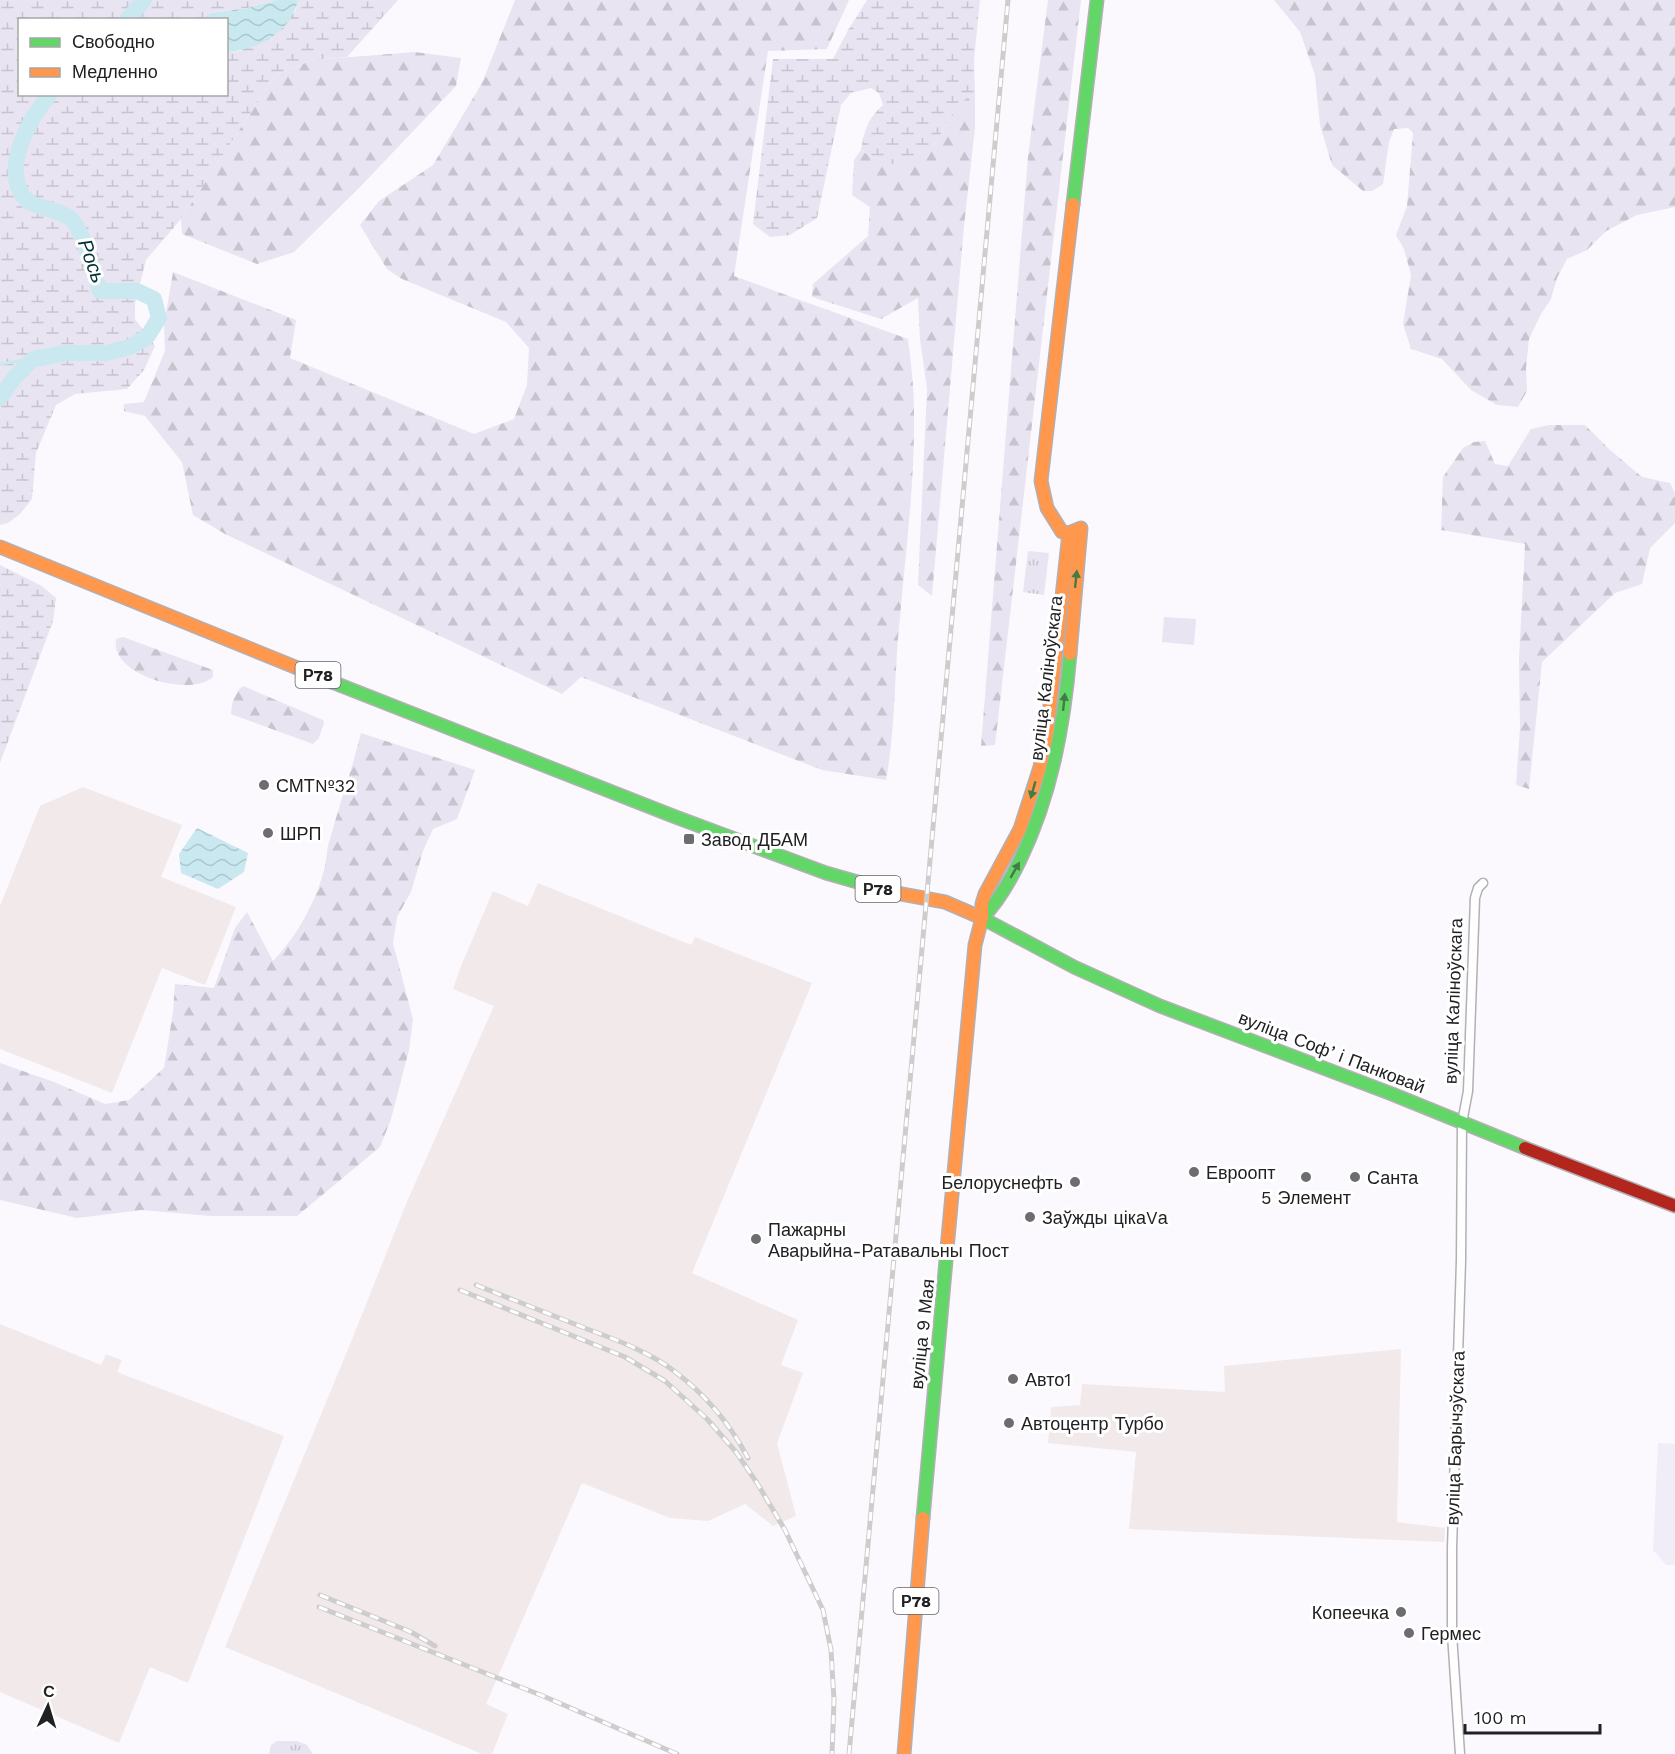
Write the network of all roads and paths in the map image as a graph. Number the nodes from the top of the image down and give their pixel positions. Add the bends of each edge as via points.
1 (1097, 0) edge
2 (0, 547) edge
3 (1483, 883) dead end
4 (982, 918) junction
5 (1462, 1123) junction
6 (1675, 1206) edge
7 (904, 1754) edge
8 (1460, 1754) edge

1 - 4 main road, вуліца Каліноўскага via 1041,481 1042,497 1050,515 1062,532 1075,531 1061,734 1041,813 1021,859
2 - 4 main road, Р78 via 673,816 825,873 893,893 945,902
3 - 5 street, вуліца Каліноўскага via 1475,898 1468,1090
4 - 5 main road, вуліца Софʼі Панковай via 1074,967 1160,1006
4 - 7 main road, вуліца 9 Мая / Р78 via 975,945
5 - 6 main road, вуліца Софʼі Панковай
5 - 8 street, вуліца Барычэўскага via 1452,1548 1452,1634

